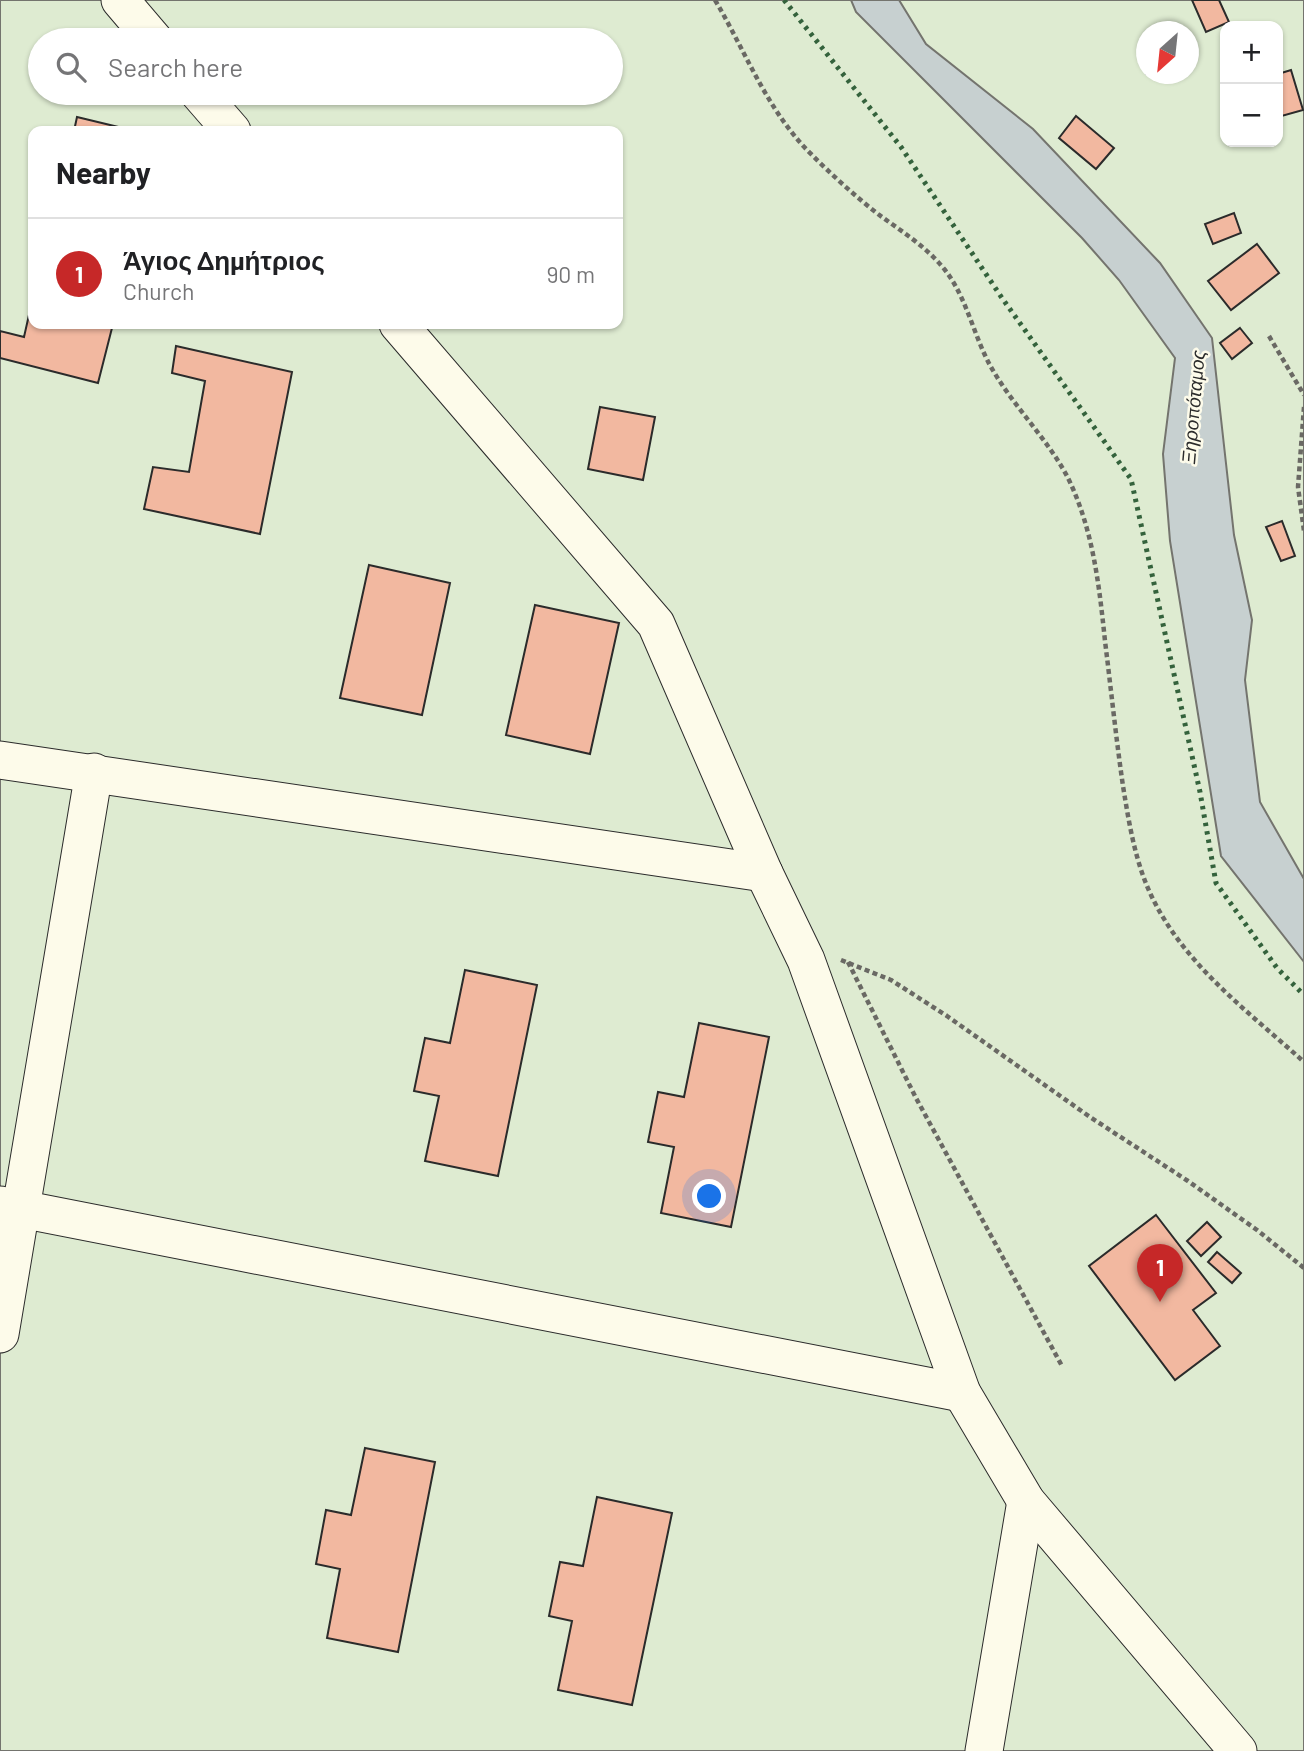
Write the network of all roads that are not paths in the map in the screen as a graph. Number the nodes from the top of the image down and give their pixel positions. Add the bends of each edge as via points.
1 (120, 0) edge
2 (144, 28) edge
3 (209, 105) edge
4 (228, 126) edge
5 (402, 329) edge
6 (0, 760) edge
7 (94, 772) junction
8 (764, 873) junction
9 (11, 1207) edge
10 (0, 1334) edge
11 (962, 1393) junction
12 (1026, 1501) junction
13 (984, 1751) edge
14 (1238, 1751) edge

1 - 2 street
3 - 4 street
5 - 8 street via 656,624
6 - 7 street
7 - 8 street
7 - 9 street
8 - 11 street via 806,960
9 - 10 street
9 - 11 street
11 - 12 street
12 - 13 street
12 - 14 street

